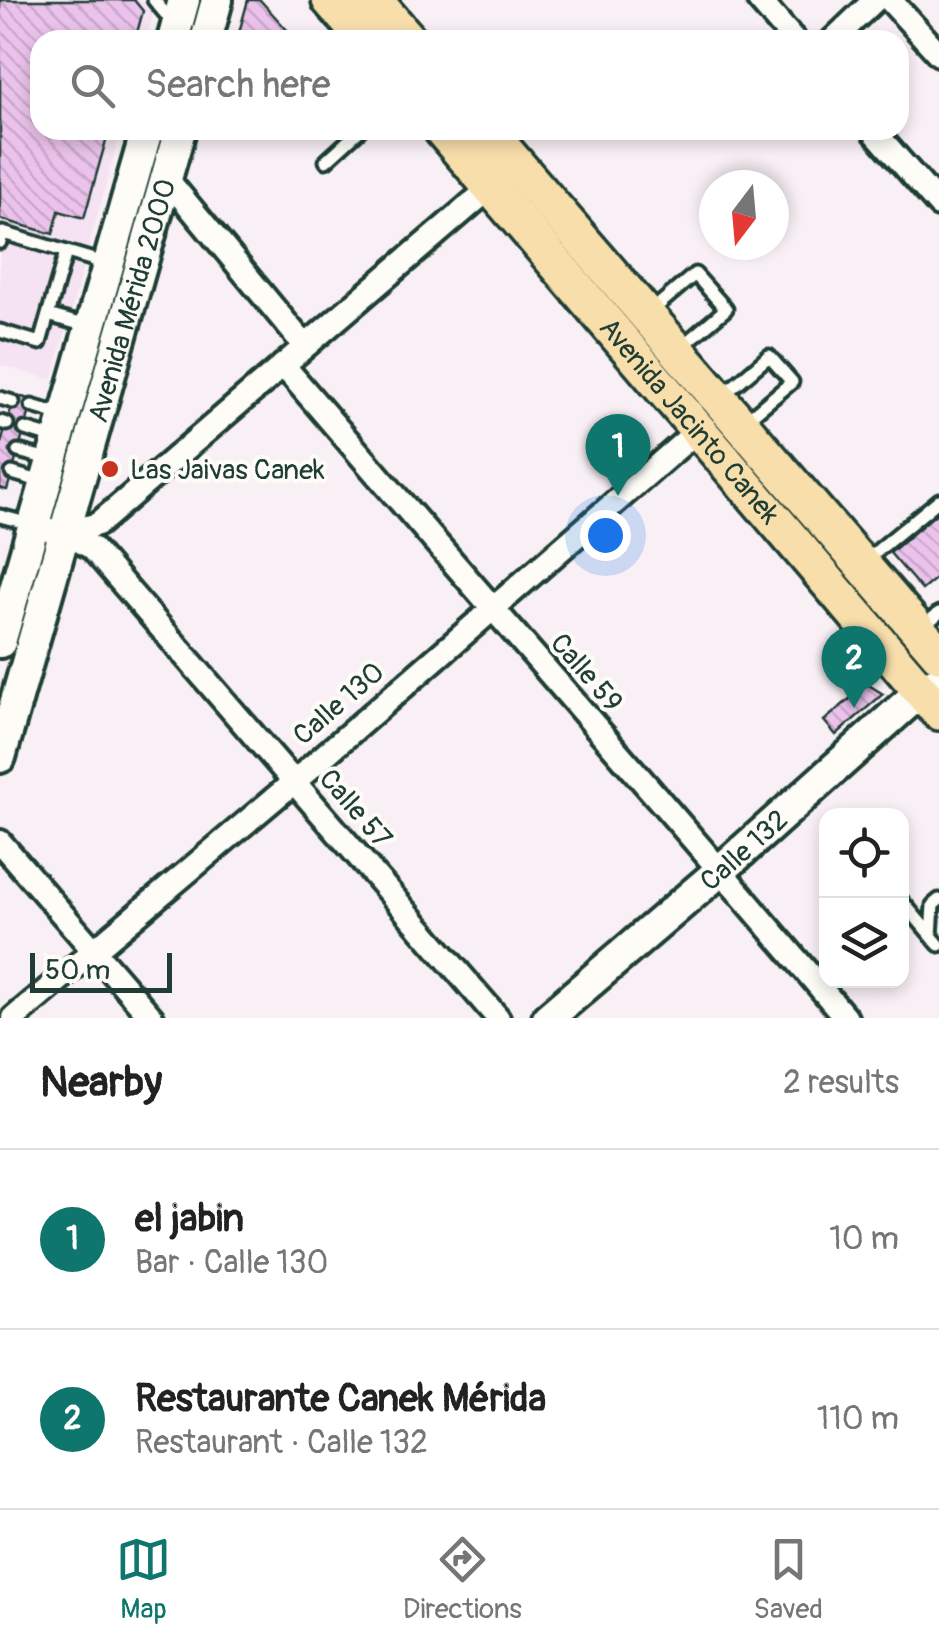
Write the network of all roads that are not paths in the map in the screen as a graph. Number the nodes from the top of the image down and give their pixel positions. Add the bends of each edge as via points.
1 (154, 0) edge
2 (217, 0) edge
3 (330, 0) edge
4 (759, 0) edge
5 (875, 0) edge
6 (890, 0) edge
7 (378, 13) edge
8 (178, 22) edge
9 (209, 30) edge
10 (398, 30) edge
11 (785, 30) edge
12 (844, 30) edge
13 (939, 54) edge
14 (144, 140) edge
15 (177, 140) edge
16 (349, 140) edge
17 (450, 140) edge
18 (495, 140) edge
19 (882, 140) edge
20 (326, 161) dead end
21 (166, 178) junction
22 (490, 188) junction
23 (939, 205) edge
24 (0, 242) edge
25 (66, 252) junction
26 (108, 264) junction
27 (48, 315) junction
28 (647, 316) junction
29 (90, 327) junction
30 (0, 331) edge
31 (305, 346) junction
32 (677, 350) junction
33 (283, 365) junction
34 (32, 406) dead end
35 (730, 412) junction
36 (25, 429) dead end
37 (698, 430) junction
38 (55, 450) junction
39 (18, 451) dead end
40 (12, 474) dead end
41 (939, 500) edge
42 (0, 516) edge
43 (34, 526) junction
44 (65, 533) junction
45 (851, 552) junction
46 (812, 564) junction
47 (492, 610) junction
48 (2, 625) edge
49 (932, 632) edge
50 (933, 695) edge
51 (0, 758) edge
52 (294, 782) junction
53 (0, 842) edge
54 (721, 870) junction
55 (939, 900) edge
56 (909, 909) edge
57 (935, 940) edge
58 (93, 950) junction
59 (14, 1018) edge
60 (152, 1018) edge
61 (498, 1018) edge
62 (548, 1018) edge
63 (846, 1018) edge

1 - 8 lane
2 - 9 main road
3 - 7 main road
4 - 11 street
5 - 12 street
6 - 13 street
7 - 10 main road
14 - 26 main road, Avenida Mérida 2000
15 - 21 main road, Avenida Mérida 2000
16 - 20 lane
17 - 22 main road, Avenida Jacinto Canek
18 - 28 main road, Avenida Jacinto Canek
19 - 23 street
21 - 31 street
21 - 44 main road, Avenida Mérida 2000
22 - 31 street
22 - 37 main road, Avenida Jacinto Canek
24 - 25 lane via 3,233
25 - 26 lane
25 - 27 lane
26 - 29 main road, Avenida Mérida 2000
27 - 29 lane
27 - 30 lane via 40,343
28 - 32 main road, Avenida Jacinto Canek
28 - 32 lane via 695,274 726,309
29 - 38 main road, Avenida Mérida 2000
31 - 33 street
32 - 35 main road, Avenida Jacinto Canek
33 - 44 street via 98,524
33 - 47 street, Calle 59
34 - 38 lane
35 - 35 lane via 792,382 770,356
35 - 45 main road, Avenida Jacinto Canek
36 - 38 lane
37 - 46 main road, Avenida Jacinto Canek
37 - 47 street, Calle 130
38 - 39 lane
38 - 40 lane
38 - 43 main road, Avenida Mérida 2000
41 - 45 lane
42 - 43 lane
43 - 44 street, Calle 57
43 - 48 main road, Avenida Mérida 2000
44 - 51 main road, Avenida Mérida 2000
44 - 52 street, Calle 57 via 92,548
45 - 46 main road
45 - 49 main road, Avenida Jacinto Canek
46 - 50 main road, Avenida Jacinto Canek
47 - 52 street, Calle 130
47 - 54 street, Calle 59
50 - 54 main road, Calle 132
52 - 58 street, Calle 130
52 - 61 street, Calle 57
53 - 58 street
54 - 62 main road, Calle 132
54 - 63 street, Calle 59
55 - 57 lane via 933,905
56 - 57 lane
58 - 59 street, Calle 130
58 - 60 street

